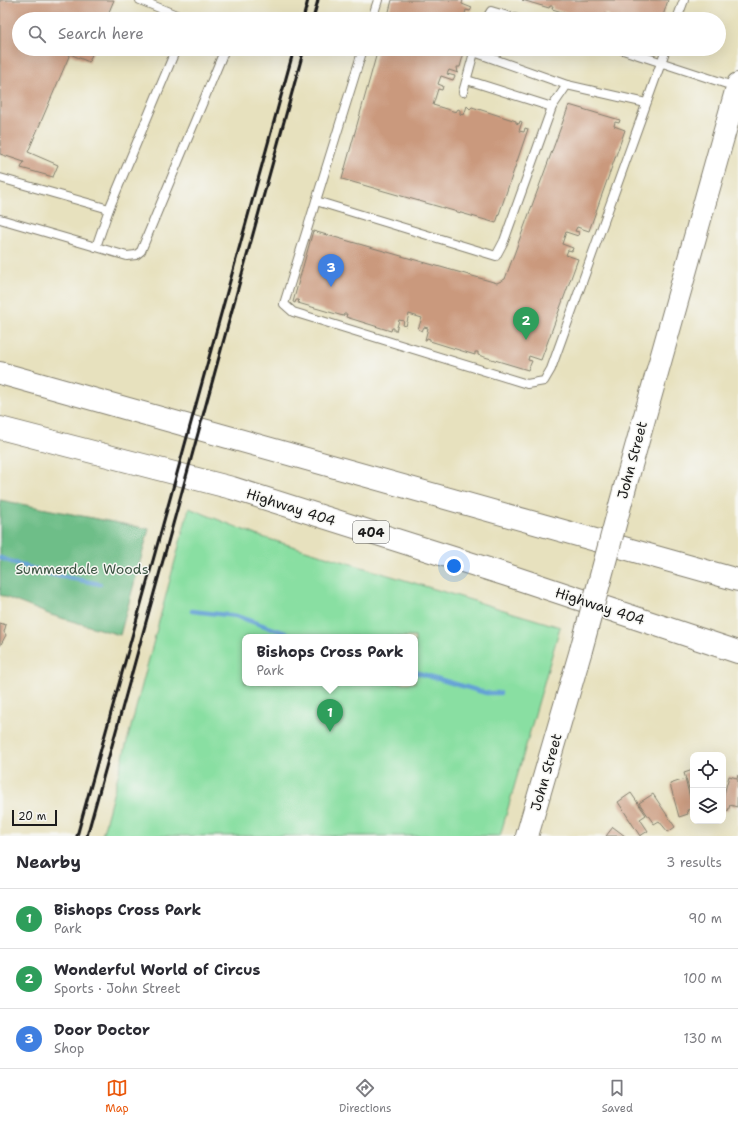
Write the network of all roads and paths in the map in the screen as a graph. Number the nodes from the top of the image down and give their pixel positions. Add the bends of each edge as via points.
1 (140, 0) edge
2 (378, 0) edge
3 (684, 0) edge
4 (169, 12) edge
5 (374, 12) edge
6 (680, 12) edge
7 (173, 56) edge
8 (222, 56) edge
9 (361, 56) edge
10 (473, 56) edge
11 (491, 56) edge
12 (644, 56) edge
13 (664, 56) edge
14 (662, 61) junction
15 (466, 80) junction
16 (567, 84) junction
17 (738, 85) edge
18 (463, 92) dead end
19 (646, 103) junction
20 (552, 107) junction
21 (0, 178) edge
22 (316, 201) junction
23 (109, 209) junction
24 (0, 219) edge
25 (96, 247) junction
26 (0, 373) edge
27 (0, 428) edge
28 (738, 580) edge
29 (738, 652) edge
30 (528, 836) edge

1 - 4 lane
2 - 5 lane
3 - 6 lane
7 - 23 lane
8 - 25 lane via 141,251 136,255 127,256
9 - 22 lane
10 - 15 lane
11 - 16 lane
12 - 14 lane
13 - 14 lane
14 - 17 lane
14 - 19 lane
15 - 18 lane
15 - 20 lane
16 - 19 lane
16 - 20 lane
17 - 30 main road, John Street, bridge
19 - 22 lane via 551,369 544,381 527,384 293,312 284,304
20 - 22 lane via 504,241 496,256
21 - 23 lane
23 - 25 lane
24 - 25 lane
26 - 28 main road
27 - 29 main road, Highway 404 / 404 via 232,488

